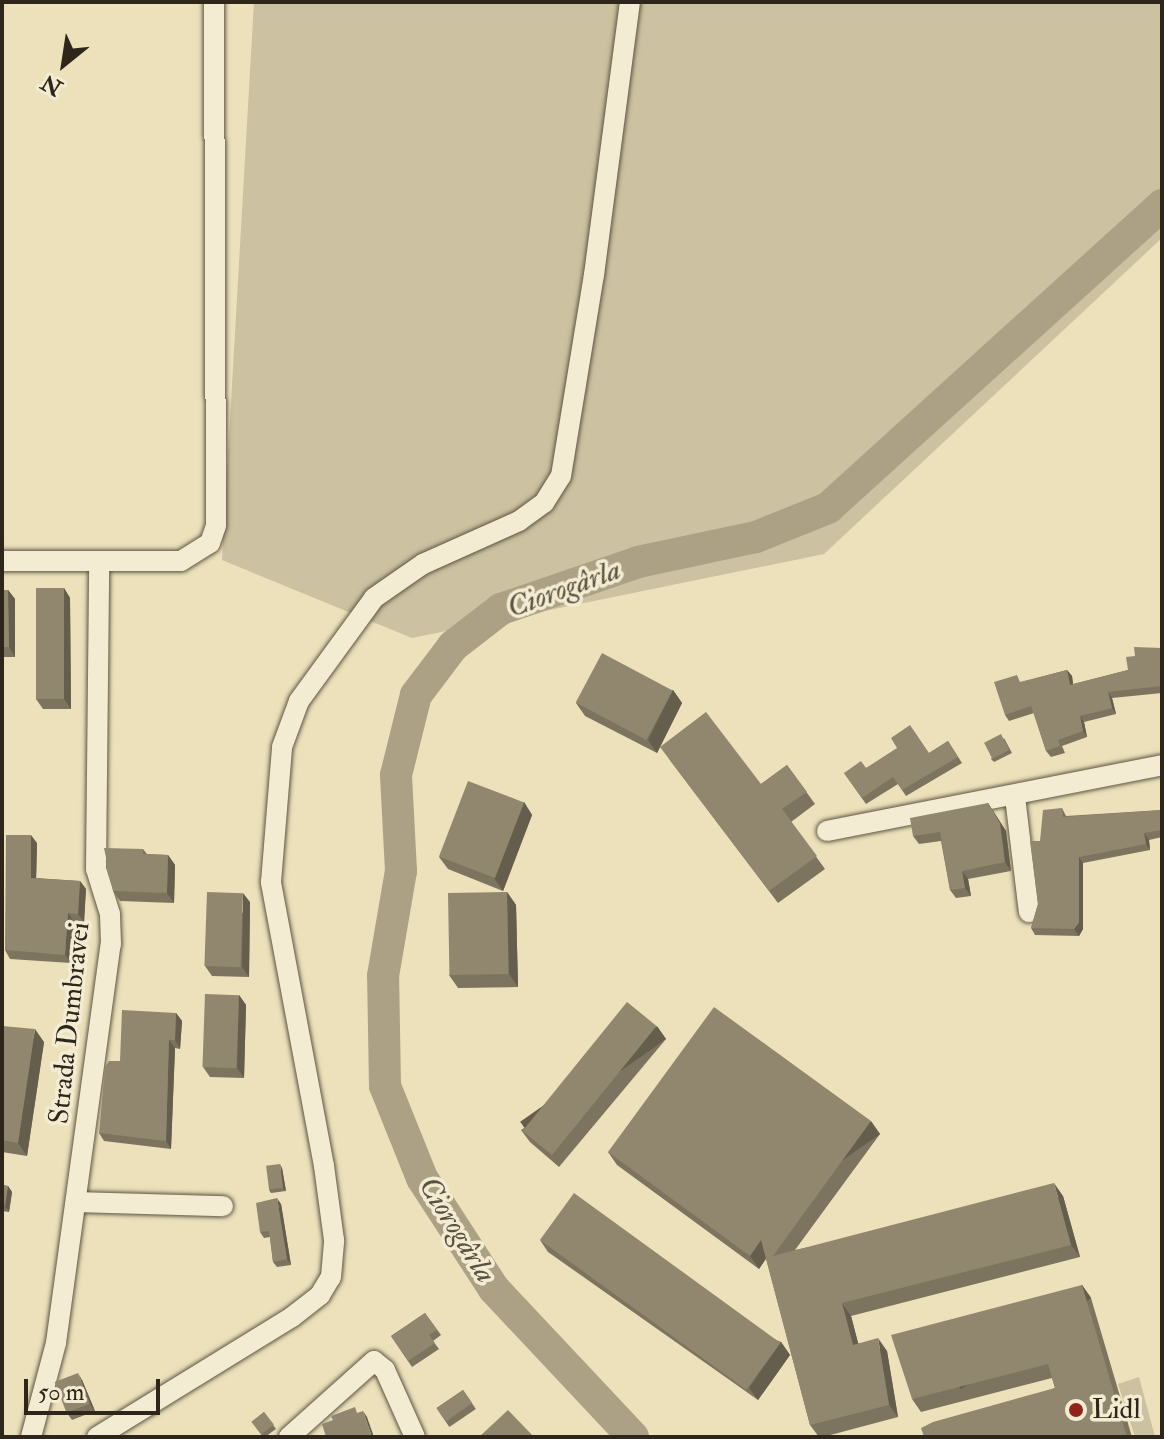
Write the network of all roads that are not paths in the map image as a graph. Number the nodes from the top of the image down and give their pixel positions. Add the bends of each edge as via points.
1 (214, 2) edge
2 (630, 2) edge
3 (2, 561) edge
4 (99, 563) junction
5 (1162, 765) edge
6 (1015, 797) junction
7 (827, 831) dead end
8 (1029, 912) dead end
9 (76, 1202) junction
10 (223, 1206) dead end
11 (31, 1437) edge
12 (97, 1437) edge
13 (289, 1437) edge
14 (415, 1437) edge

1 - 4 street via 216,526 210,543 194,557
2 - 12 street via 561,476 544,503 519,521 423,564 374,598 299,701 282,747 271,882 324,1166 334,1240 331,1277 320,1295 292,1317
3 - 4 street
4 - 9 street, Strada Dumbravei via 96,869 110,914 111,944
5 - 6 street
6 - 7 street
6 - 8 street
9 - 10 street
9 - 11 street, Strada Dumbravei via 48,1388
13 - 14 street via 378,1361

